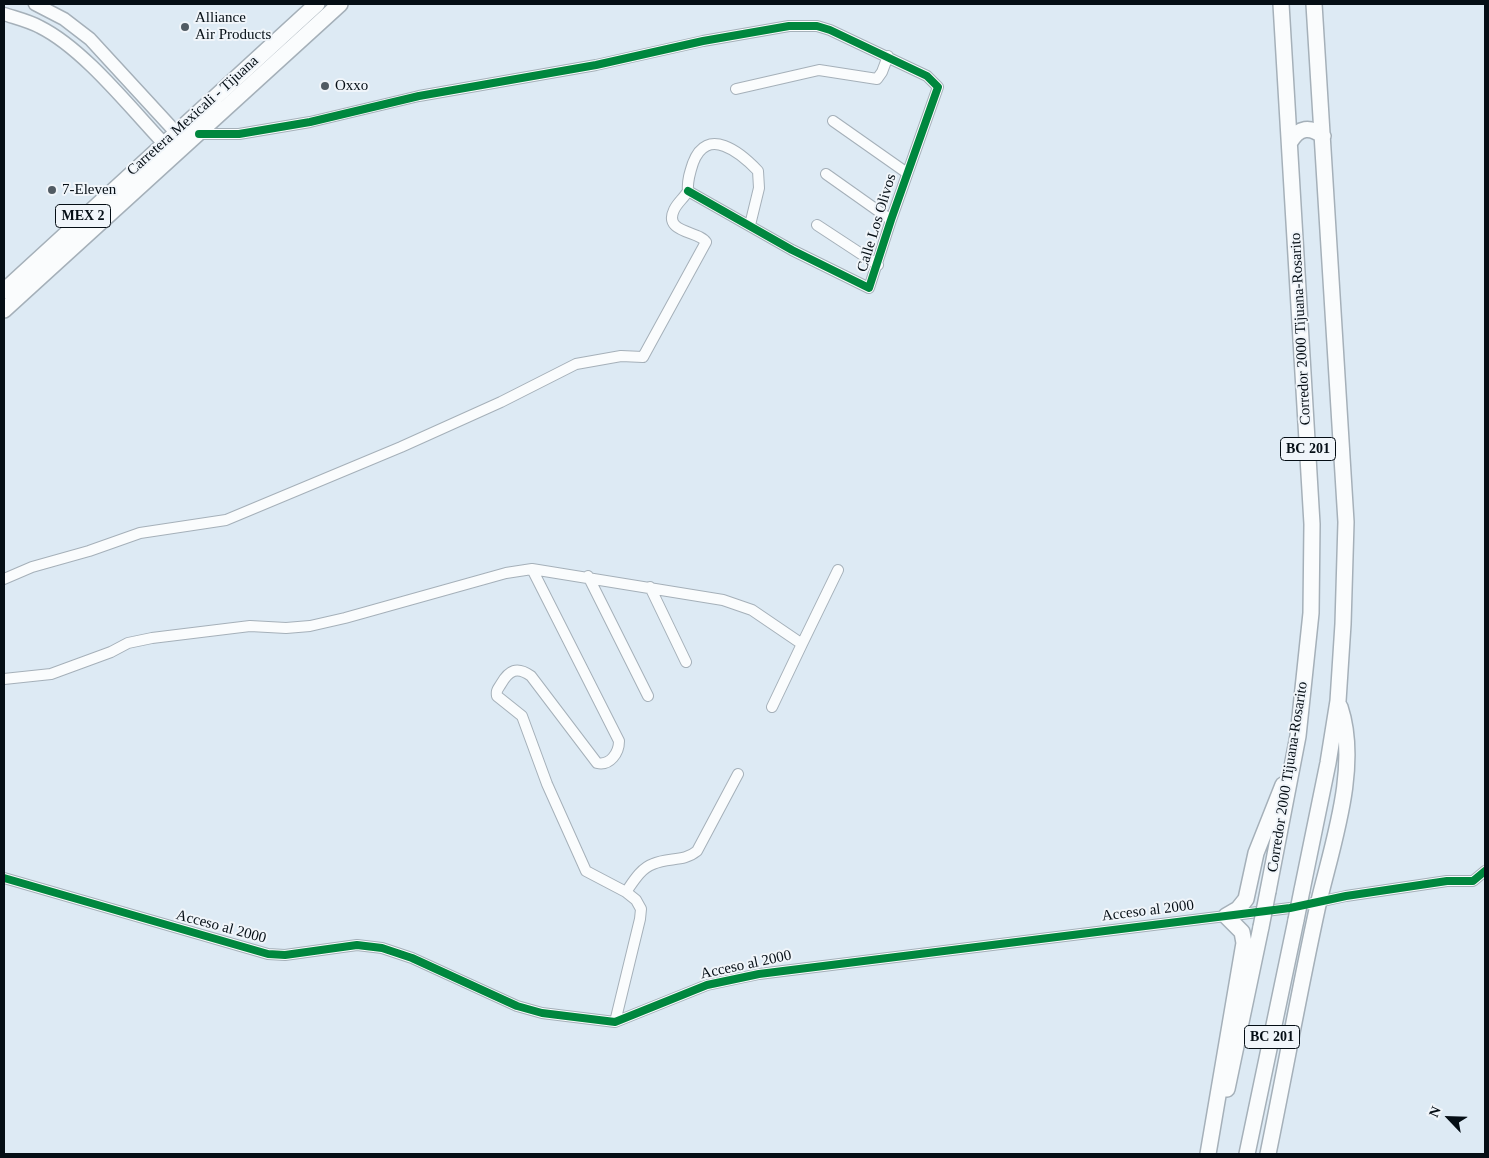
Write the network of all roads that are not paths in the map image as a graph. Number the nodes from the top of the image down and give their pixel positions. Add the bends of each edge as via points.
1 (8, 4) edge
2 (35, 4) edge
3 (317, 4) edge
4 (340, 4) edge
5 (1281, 4) edge
6 (1314, 4) edge
7 (4, 13) edge
8 (888, 56) junction
9 (736, 89) dead end
10 (833, 120) dead end
11 (176, 132) junction
12 (198, 134) junction
13 (1323, 136) junction
14 (1290, 142) junction
15 (164, 143) junction
16 (187, 144) junction
17 (175, 155) junction
18 (907, 173) junction
19 (826, 174) dead end
20 (688, 191) junction
21 (891, 220) junction
22 (750, 225) junction
23 (817, 225) dead end
24 (878, 265) junction
25 (4, 291) edge
26 (4, 310) edge
27 (532, 569) junction
28 (838, 570) dead end
29 (588, 576) junction
30 (4, 579) edge
31 (650, 587) junction
32 (802, 644) junction
33 (686, 662) dead end
34 (4, 679) edge
35 (648, 696) dead end
36 (1338, 701) junction
37 (772, 708) dead end
38 (1291, 768) junction
39 (738, 774) dead end
40 (1485, 871) edge
41 (4, 878) edge
42 (626, 892) junction
43 (1319, 903) junction
44 (1226, 916) junction
45 (615, 1022) junction
46 (1275, 1121) junction
47 (1251, 1136) junction
48 (1208, 1154) edge
49 (1212, 1154) edge
50 (1247, 1154) edge
51 (1268, 1154) edge

1 - 7 main road
2 - 11 main road via 64,19 90,39
3 - 11 highway, Carretera Mexicali - Tijuana / MEX 2
4 - 12 highway, Carretera Mexicali - Tijuana / MEX 2
5 - 14 highway, Corredor 2000 Tijuana-Rosarito / BC 201
6 - 13 highway, BC 201
7 - 15 main road via 39,26 60,39 82,57
8 - 9 street via 877,79 819,70
8 - 12 street via 817,26 789,26 703,41 596,66 419,96 310,122 239,134
8 - 18 street, Calle Los Olivos via 937,85 937,93
10 - 18 street
11 - 15 highway, Carretera Mexicali - Tijuana / MEX 2
11 - 16 main road
12 - 16 highway, Carretera Mexicali - Tijuana / MEX 2
13 - 14 highway via 1304,129 1294,134
13 - 36 highway, BC 201 via 1346,522
14 - 38 highway, Corredor 2000 Tijuana-Rosarito / BC 201 via 1312,524 1311,613 1298,736
15 - 17 main road
15 - 25 highway, Carretera Mexicali - Tijuana / MEX 2
16 - 17 highway, Carretera Mexicali - Tijuana / MEX 2
17 - 26 highway, Carretera Mexicali - Tijuana / MEX 2
18 - 21 street, Calle Los Olivos
19 - 21 street
20 - 22 street, Calle Los Olivos
20 - 22 street via 687,182 697,154 705,147 724,145 734,149 758,171
20 - 30 street via 672,214 675,224 679,230 704,238 706,242 643,357 621,356 576,364 401,447 226,520 140,533
21 - 24 street, Calle Los Olivos
22 - 24 street, Calle Los Olivos via 867,289 872,286
23 - 24 street
27 - 29 street
27 - 34 street via 506,572 310,626 250,626 152,638 128,643 51,674
27 - 42 street via 619,741 619,748 607,762 597,763 525,672 516,670 507,674 497,696 522,716 547,784 586,871
28 - 32 street
29 - 31 street
29 - 35 street
31 - 32 street via 741,605
31 - 33 street
32 - 37 street
36 - 43 highway via 1345,733 1347,770
36 - 47 highway, BC 201, bridge
38 - 44 highway via 1256,853 1246,899 1238,910
38 - 49 highway, Corredor 2000 Tijuana-Rosarito / BC 201, bridge
39 - 42 street via 698,851 690,857 652,864 638,874
40 - 43 street, Acceso al 2000 via 1473,881 1429,884
41 - 45 street, Acceso al 2000 via 268,954 285,955 357,945 382,948 412,958 517,1006 542,1013
42 - 45 street via 641,908
43 - 44 street, Acceso al 2000
43 - 46 highway
44 - 45 street, Acceso al 2000 via 759,974 707,985
44 - 48 highway via 1242,932 1244,943
46 - 47 highway
46 - 51 highway
47 - 50 highway, BC 201

